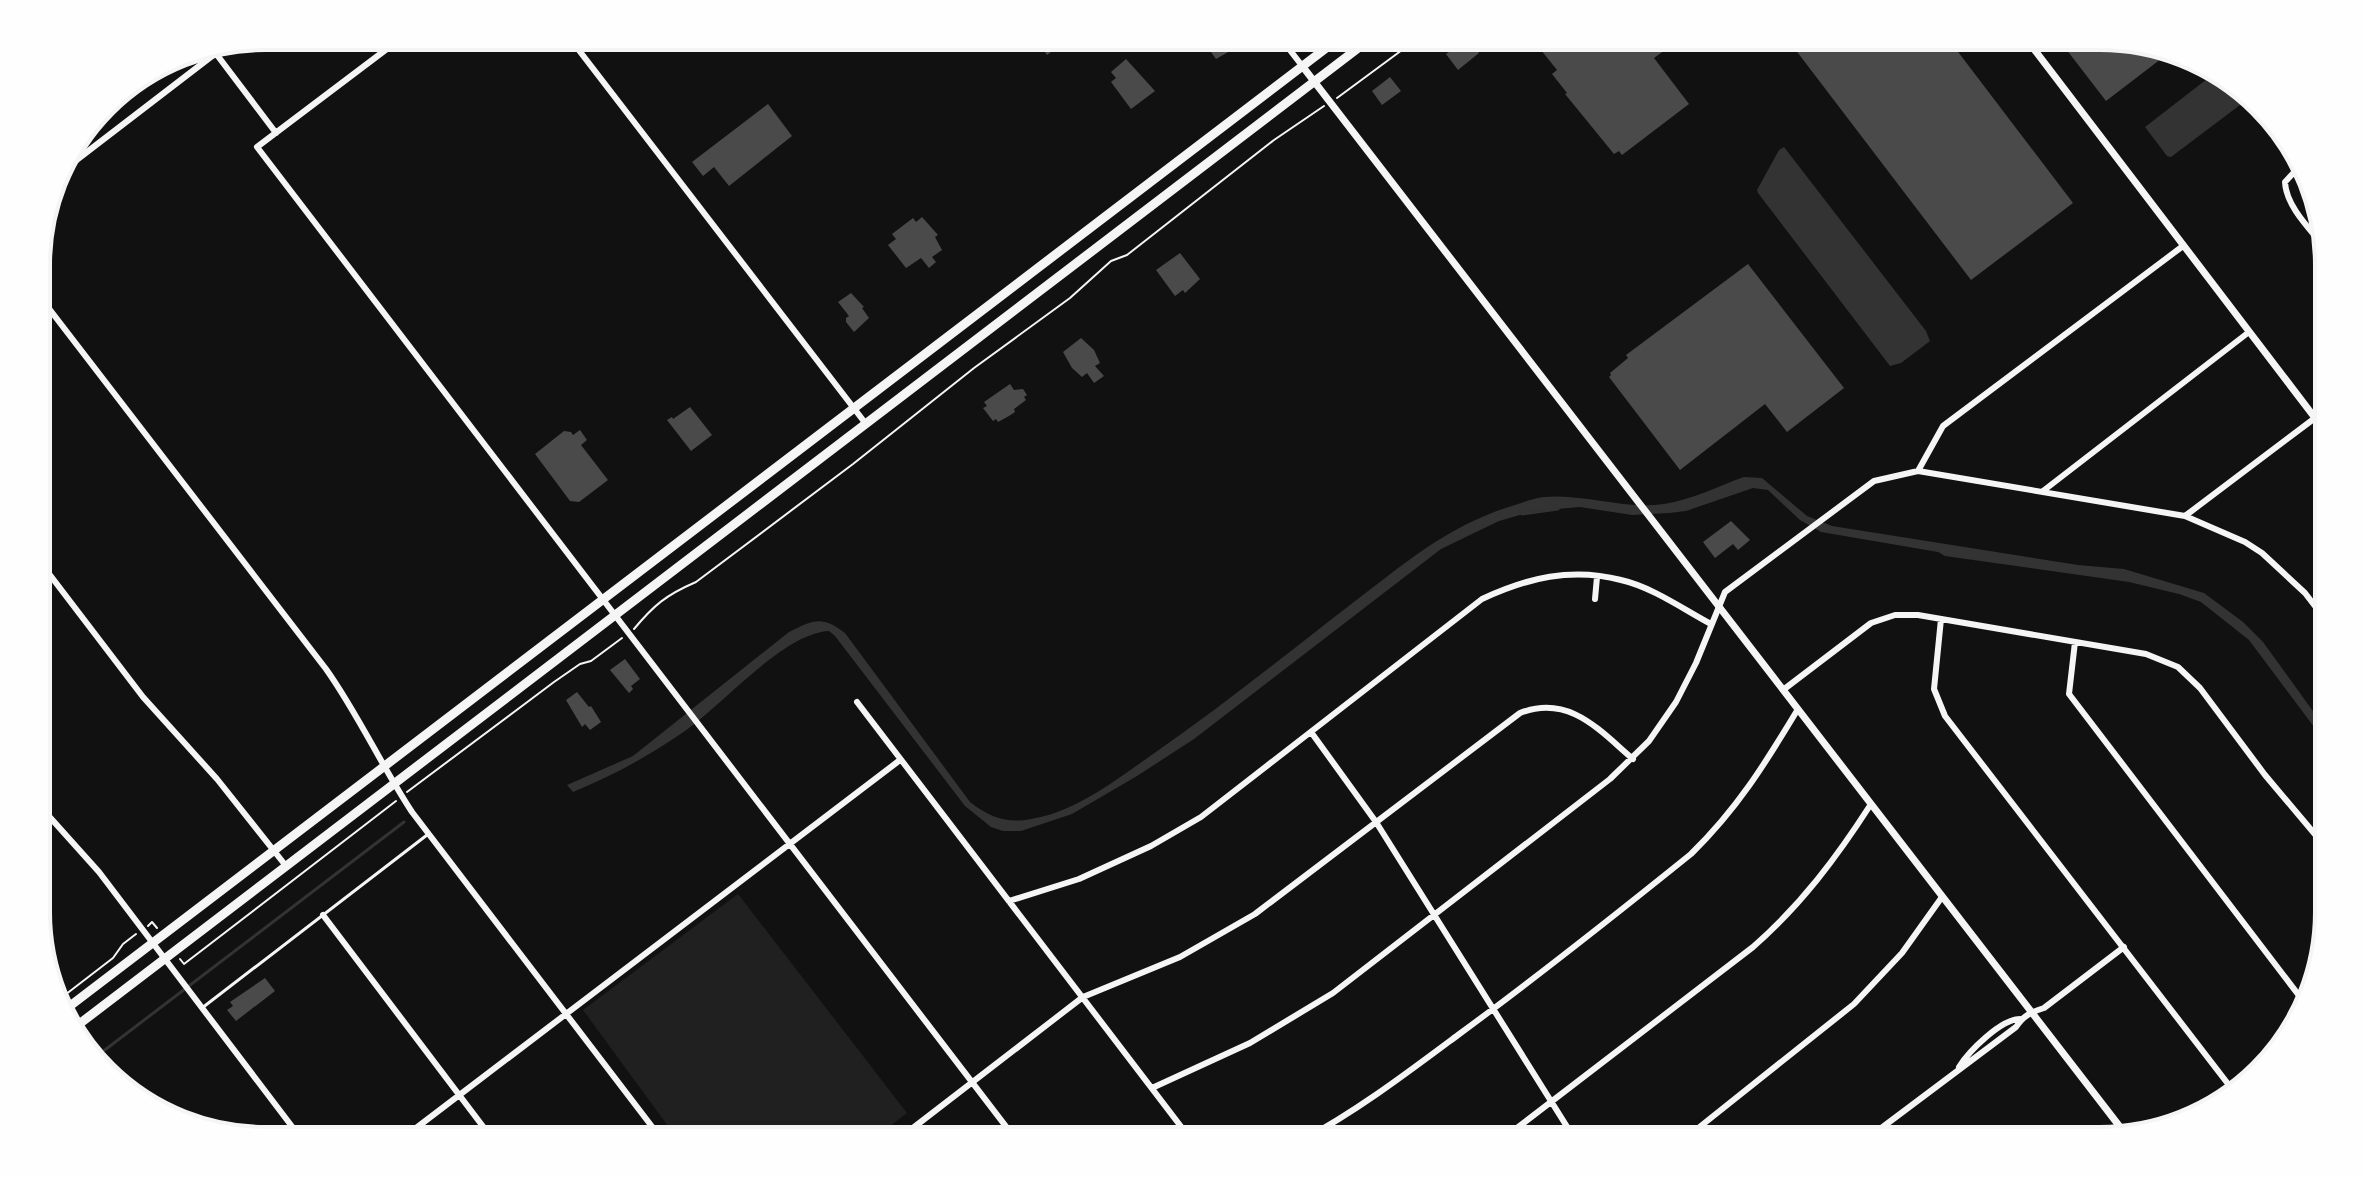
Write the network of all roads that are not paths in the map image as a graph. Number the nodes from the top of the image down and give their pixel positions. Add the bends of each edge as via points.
1 (386, 50) edge
2 (579, 50) edge
3 (1290, 50) edge
4 (1324, 50) edge
5 (1356, 50) edge
6 (2035, 50) edge
7 (218, 55) edge
8 (210, 57) edge
9 (1303, 67) junction
10 (1314, 82) junction
11 (276, 133) junction
12 (79, 158) edge
13 (2294, 173) edge
14 (2312, 230) edge
15 (2183, 246) junction
16 (50, 310) edge
17 (2249, 332) junction
18 (855, 409) junction
19 (2315, 418) joint
20 (866, 424) junction
21 (1918, 471) junction
22 (2042, 492) junction
23 (2185, 516) junction
24 (50, 575) edge
25 (1597, 577) junction
26 (1595, 599) dead end
27 (604, 600) junction
28 (1718, 605) junction
29 (2315, 606) edge
30 (615, 615) junction
31 (1941, 619) junction
32 (1711, 624) junction
33 (2075, 642) junction
34 (1783, 690) junction
35 (857, 702) dead end
36 (1798, 709) junction
37 (1311, 732) junction
38 (1633, 759) junction
39 (900, 760) junction
40 (384, 768) junction
41 (393, 783) junction
42 (1871, 804) junction
43 (50, 817) edge
44 (1376, 822) junction
45 (426, 831) junction
46 (2315, 834) edge
47 (791, 843) junction
48 (274, 851) junction
49 (286, 866) junction
50 (1942, 897) junction
51 (1009, 901) junction
52 (323, 915) junction
53 (1435, 915) junction
54 (153, 943) junction
55 (2124, 947) junction
56 (165, 959) junction
57 (2299, 995) edge
58 (1083, 997) junction
59 (71, 1005) edge
60 (202, 1008) junction
61 (1495, 1008) junction
62 (2031, 1012) junction
63 (566, 1014) junction
64 (81, 1023) edge
65 (972, 1083) junction
66 (2228, 1084) edge
67 (1152, 1088) junction
68 (459, 1095) junction
69 (1552, 1102) junction
70 (2119, 1126) edge
71 (292, 1127) edge
72 (417, 1127) edge
73 (483, 1127) edge
74 (652, 1127) edge
75 (914, 1127) edge
76 (1006, 1127) edge
77 (1181, 1127) edge
78 (1326, 1127) edge
79 (1519, 1127) edge
80 (1567, 1127) edge
81 (1700, 1127) edge
82 (1882, 1127) edge

1 - 11 street
2 - 18 street
3 - 9 street
4 - 9 main road
5 - 10 main road
6 - 15 street
7 - 11 street
8 - 12 street
9 - 10 street
9 - 18 main road
10 - 20 main road
10 - 28 street
11 - 27 street via 257,147
13 - 14 street via 2285,182 2286,191
15 - 17 street
15 - 21 street via 1943,426
16 - 40 street via 326,669
17 - 19 street
17 - 22 street
18 - 20 street
18 - 27 main road
19 - 23 street
20 - 30 main road
21 - 22 street
21 - 28 street via 1874,481 1725,592
22 - 23 street
23 - 29 street via 2262,553
24 - 48 street via 143,697
25 - 26 street
25 - 32 street via 1649,591
25 - 37 street via 1541,577 1482,599
27 - 30 street
27 - 40 main road
28 - 32 street
28 - 34 street
30 - 41 main road
30 - 47 street
31 - 33 street
31 - 34 street via 1895,615 1871,623
31 - 55 street via 1934,689 1945,716
32 - 38 street via 1676,702
33 - 46 street via 2146,654 2178,667
33 - 57 street via 2069,694
34 - 36 street
35 - 39 street
36 - 42 street
36 - 61 street via 1751,787 1713,833
37 - 44 street
37 - 51 street via 1201,817 1151,846 1079,879
38 - 44 street via 1574,712 1535,708 1511,719
38 - 53 street
39 - 47 street
39 - 51 street
40 - 41 street
40 - 48 main road
41 - 45 street
41 - 49 main road
42 - 50 street
42 - 69 street via 1842,850 1783,920
43 - 54 street
44 - 53 street
44 - 58 street via 1231,930
45 - 52 lane
45 - 63 street
47 - 63 street
47 - 65 street
48 - 49 street
48 - 54 main road
49 - 56 main road
50 - 62 street
50 - 81 street via 1902,953 1854,1004
51 - 58 street
52 - 60 lane
52 - 68 street
53 - 61 street
53 - 67 street via 1280,1027
54 - 56 street
54 - 59 main road
55 - 62 street via 2044,1008
55 - 66 street
56 - 60 street
56 - 64 main road
58 - 65 street
58 - 67 street
60 - 71 street
61 - 69 street
61 - 78 street
62 - 70 street
62 - 82 street
63 - 68 street
63 - 74 street
65 - 75 street
65 - 76 street
67 - 77 street
68 - 72 street
68 - 73 street
69 - 79 street
69 - 80 street

